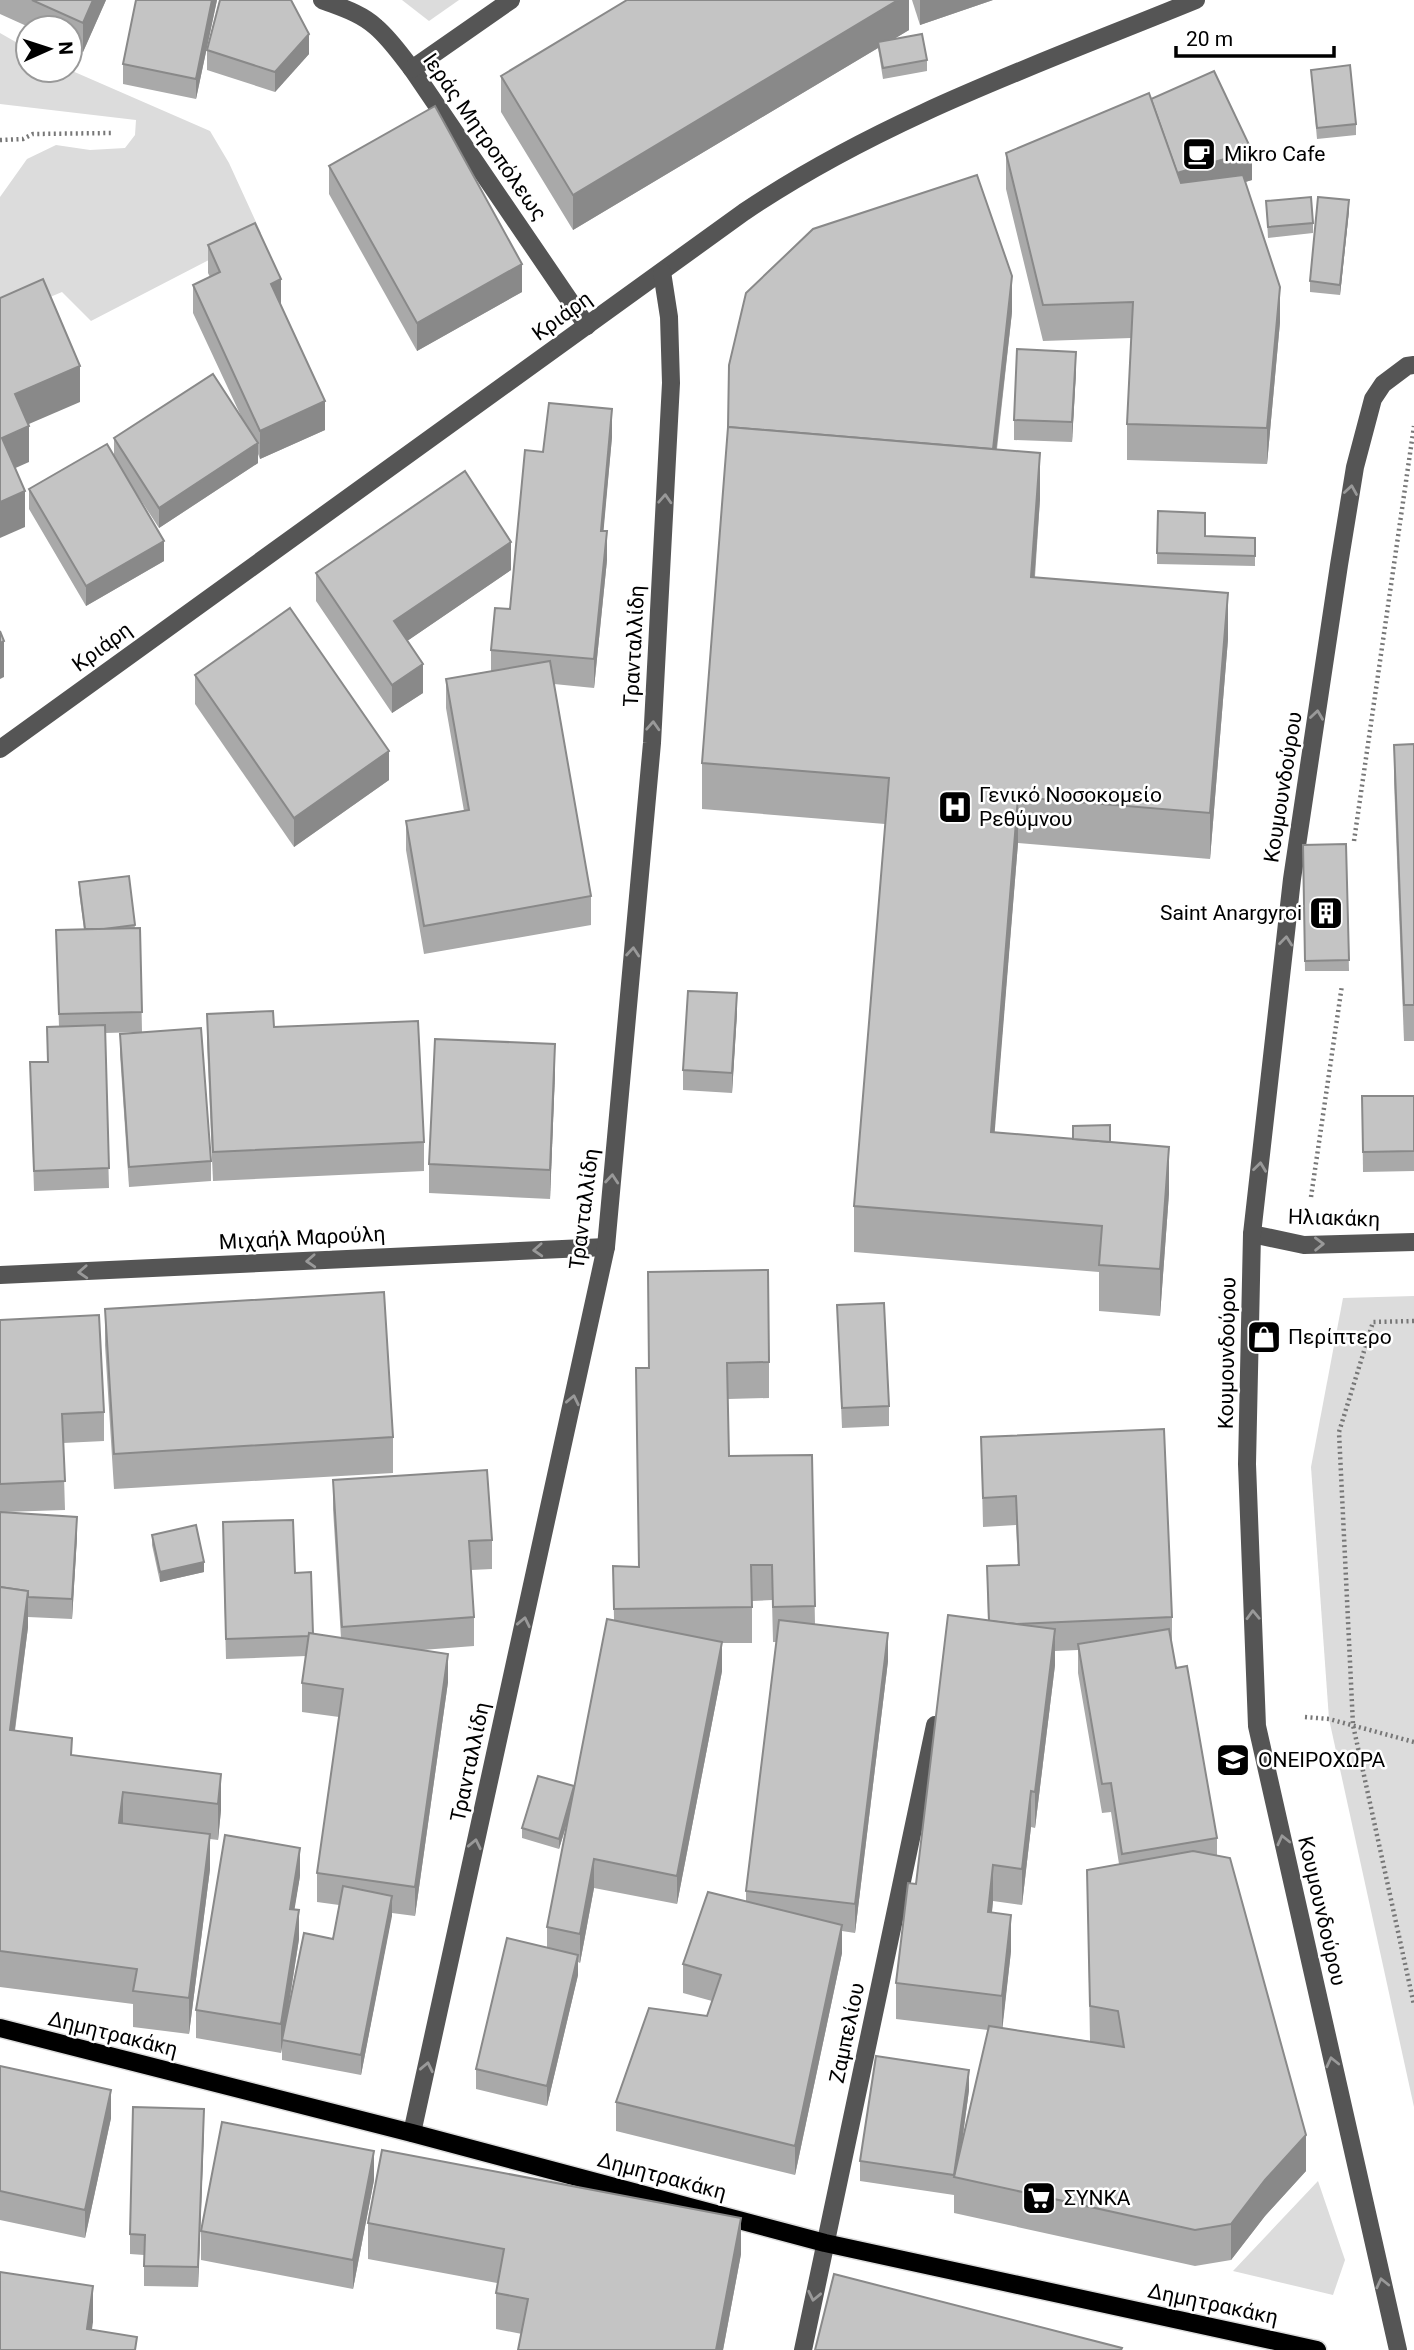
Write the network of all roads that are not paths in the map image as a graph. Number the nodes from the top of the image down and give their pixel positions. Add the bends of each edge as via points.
1 (322, 0) edge
2 (511, 0) edge
3 (1196, 0) edge
4 (412, 69) junction
5 (662, 272) junction
6 (587, 326) junction
7 (1410, 366) edge
8 (0, 749) edge
9 (1252, 1234) junction
10 (1414, 1242) edge
11 (606, 1247) junction
12 (0, 1275) edge
13 (935, 1725) edge
14 (0, 2028) edge
15 (412, 2133) junction
16 (825, 2243) junction
17 (803, 2350) edge
18 (1317, 2350) edge
19 (1398, 2350) edge

1 - 4 street, Ιεράς Μητροπόλεως via 376,26
2 - 4 street
3 - 5 street, Κριάρη via 918,115 824,161
4 - 6 street, Ιεράς Μητροπόλεως
5 - 6 street, Κριάρη
11 -> 5 street, Τρανταλλίδη via 652,743 670,383 669,317
6 - 8 street, Κριάρη
9 -> 7 street, Κουμουνδούρου via 1292,879 1355,467 1373,399 1382,384
9 -> 10 street, Ηλιακάκη via 1304,1245
19 -> 9 street, Κουμουνδούρου via 1257,1726 1247,1464
11 -> 12 street, Μιχαήλ Μαρούλη
15 -> 11 street, Τρανταλλίδη
13 - 16 street, Ζαμπελίου
14 - 15 main road, Δημητρακάκη
15 - 16 main road, Δημητρακάκη
16 -> 17 street, Ζαμπελίου
16 - 18 main road, Δημητρακάκη

